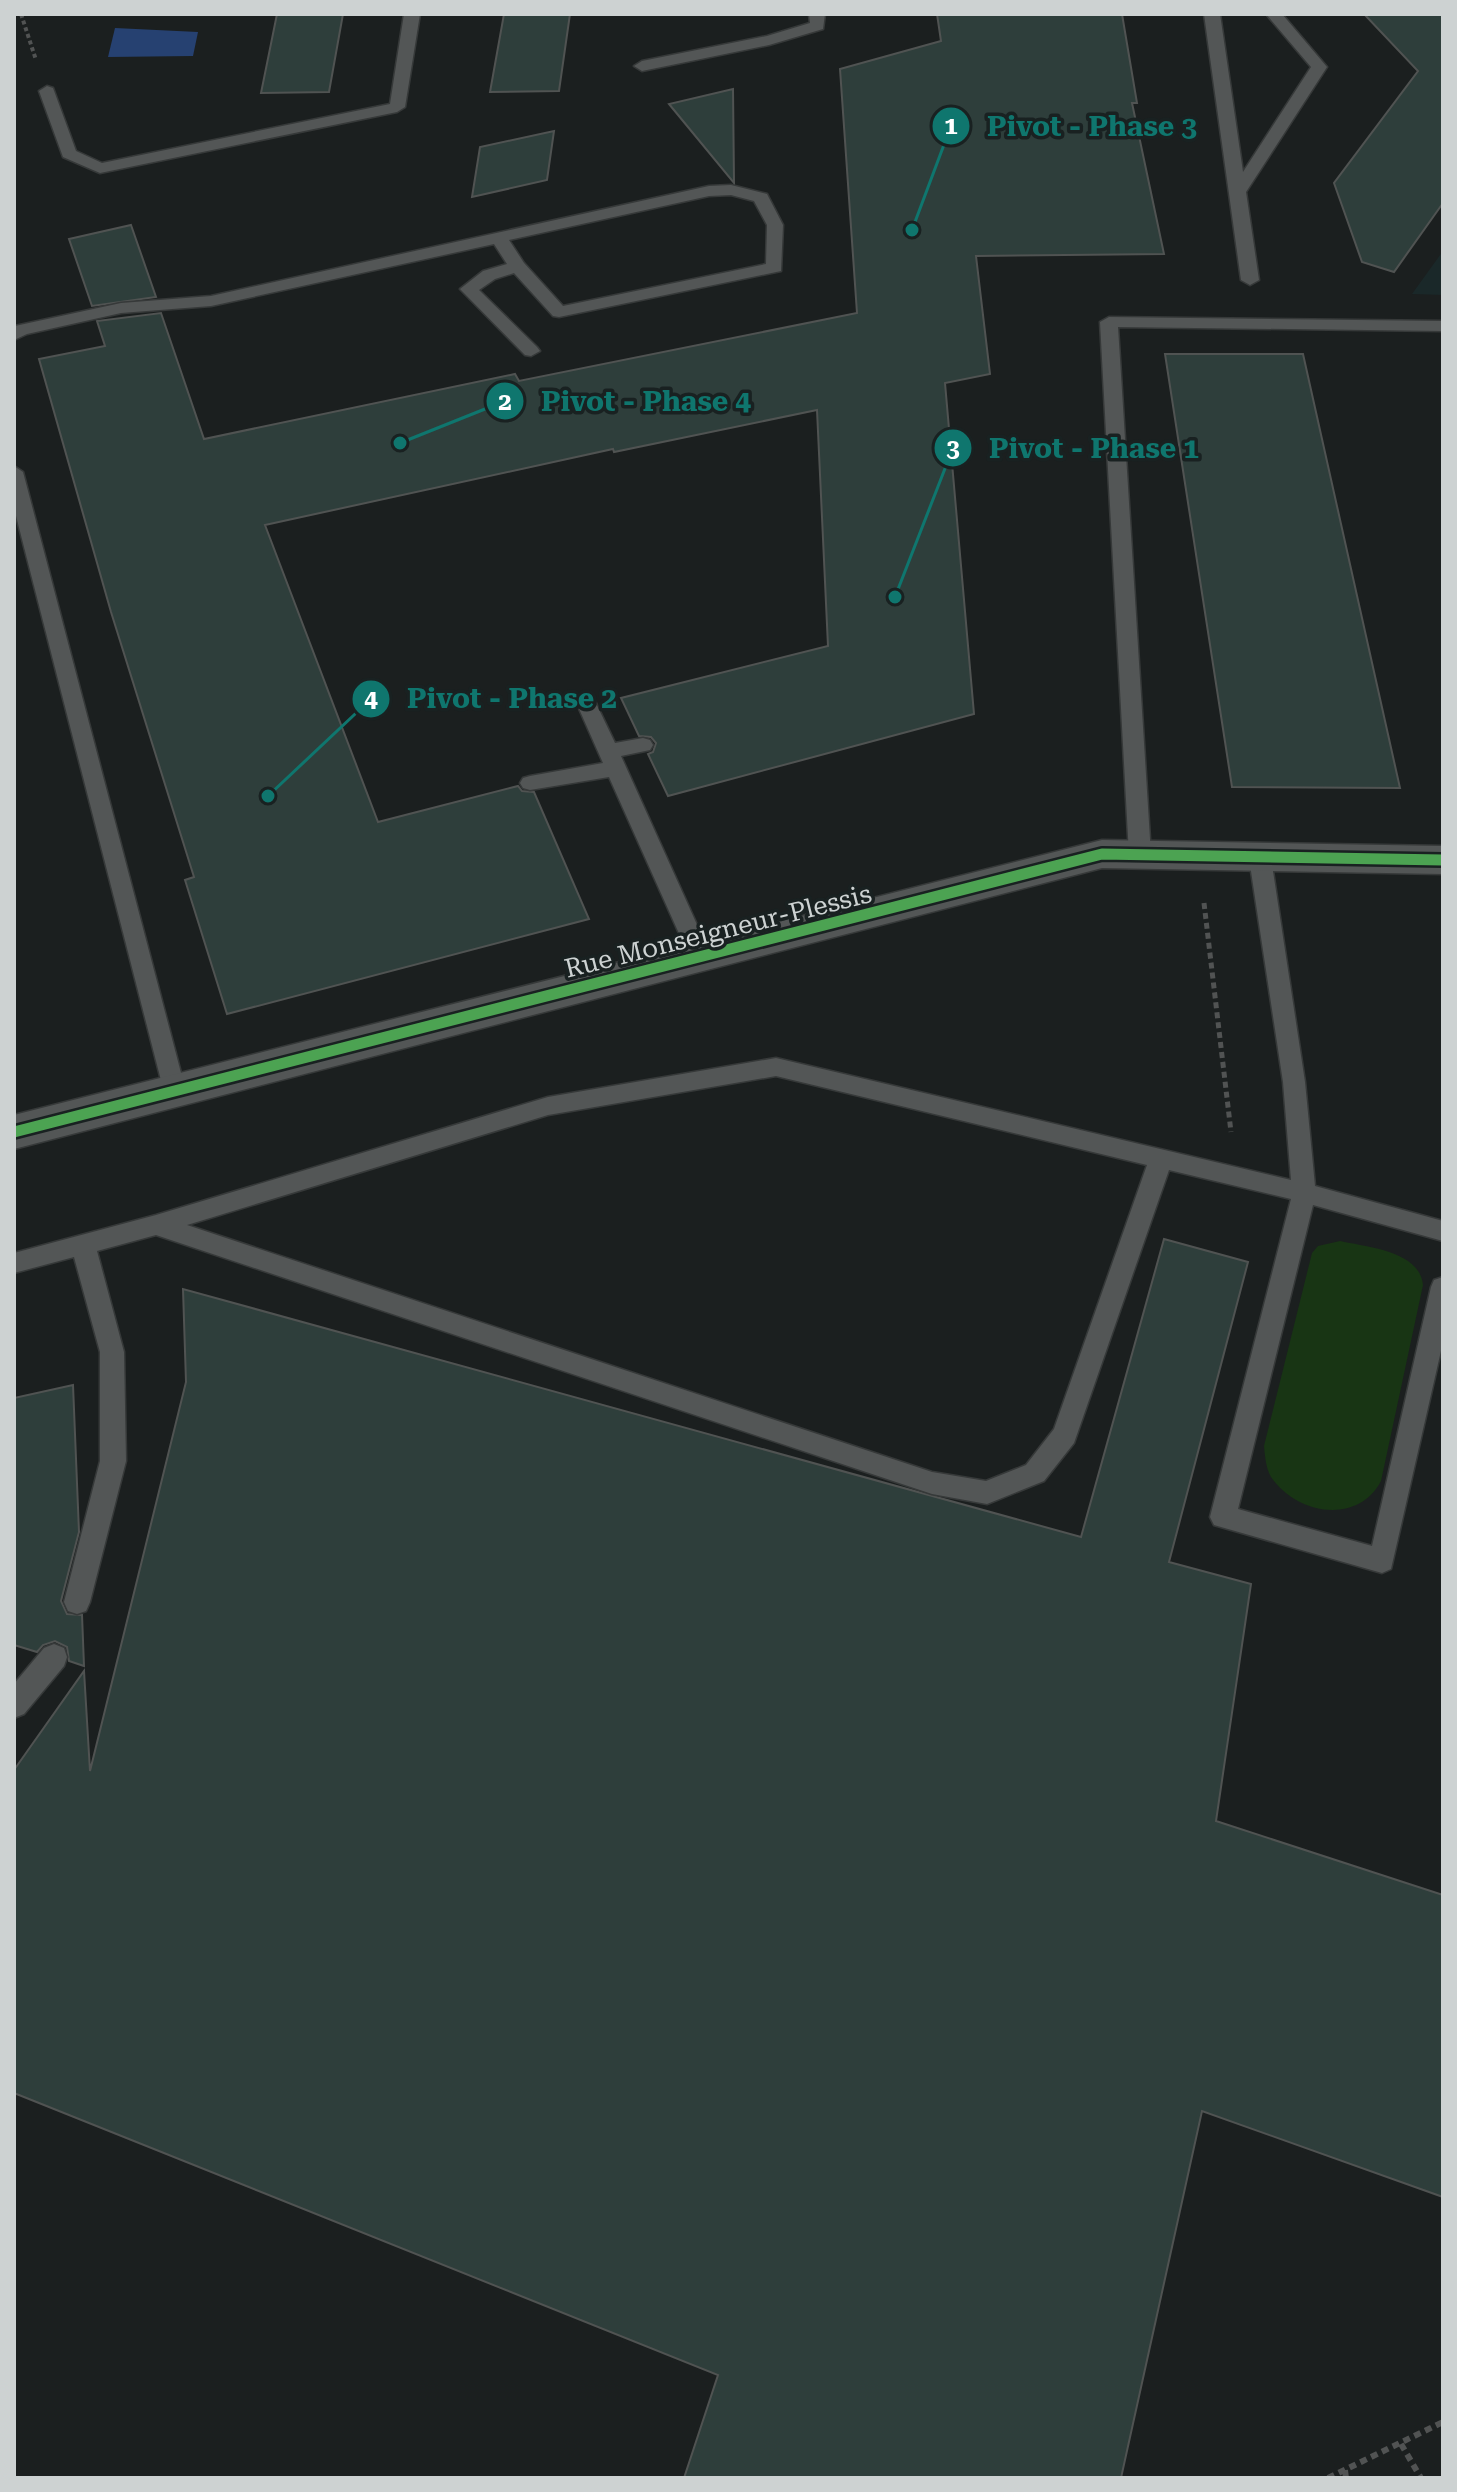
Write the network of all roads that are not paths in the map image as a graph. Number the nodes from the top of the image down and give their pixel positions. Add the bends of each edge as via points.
1 (412, 14) edge
2 (817, 14) edge
3 (1212, 14) edge
4 (1274, 14) edge
5 (642, 66) dead end
6 (47, 91) road end
7 (1237, 193) junction
8 (499, 238) junction
9 (517, 266) junction
10 (1250, 280) dead end
11 (1443, 326) edge
12 (14, 335) edge
13 (531, 351) dead end
14 (14, 472) edge
15 (586, 702) dead end
16 (643, 745) dead end
17 (613, 759) junction
18 (530, 783) dead end
19 (1140, 855) junction
20 (1260, 858) junction
21 (1443, 860) edge
22 (701, 958) junction
23 (175, 1092) junction
24 (14, 1132) edge
25 (1161, 1158) junction
26 (1304, 1193) junction
27 (156, 1225) junction
28 (1443, 1231) edge
29 (83, 1245) junction
30 (14, 1263) edge
31 (1443, 1287) edge
32 (77, 1602) dead end
33 (54, 1657) dead end
34 (14, 1705) edge

1 - 6 lane via 397,107 100,168 69,154
2 - 5 lane via 818,26
3 - 7 lane
4 - 7 lane via 1319,67
7 - 10 lane
8 - 9 lane
8 - 9 lane via 709,191 761,198 775,225 775,267 559,312
8 - 12 lane via 211,301 121,308
9 - 13 lane via 469,289
11 - 19 lane via 1109,322
14 - 23 lane
15 - 17 lane
16 - 17 lane
17 - 18 lane
17 - 22 lane
19 - 20 street, Rue Monseigneur-Plessis
19 - 22 street, Rue Monseigneur-Plessis via 1102,854 1051,865
20 - 21 street, Rue Monseigneur-Plessis
20 - 26 lane via 1294,1082
22 - 23 street, Rue Monseigneur-Plessis
23 - 24 street, Rue Monseigneur-Plessis
25 - 26 lane
25 - 27 lane via 776,1067 548,1106
25 - 27 lane via 1065,1435 1035,1473 987,1493 932,1483
26 - 28 lane
26 - 31 lane via 1223,1517 1382,1561
27 - 29 lane
29 - 30 lane
29 - 32 lane via 112,1352 113,1461
33 - 34 lane

